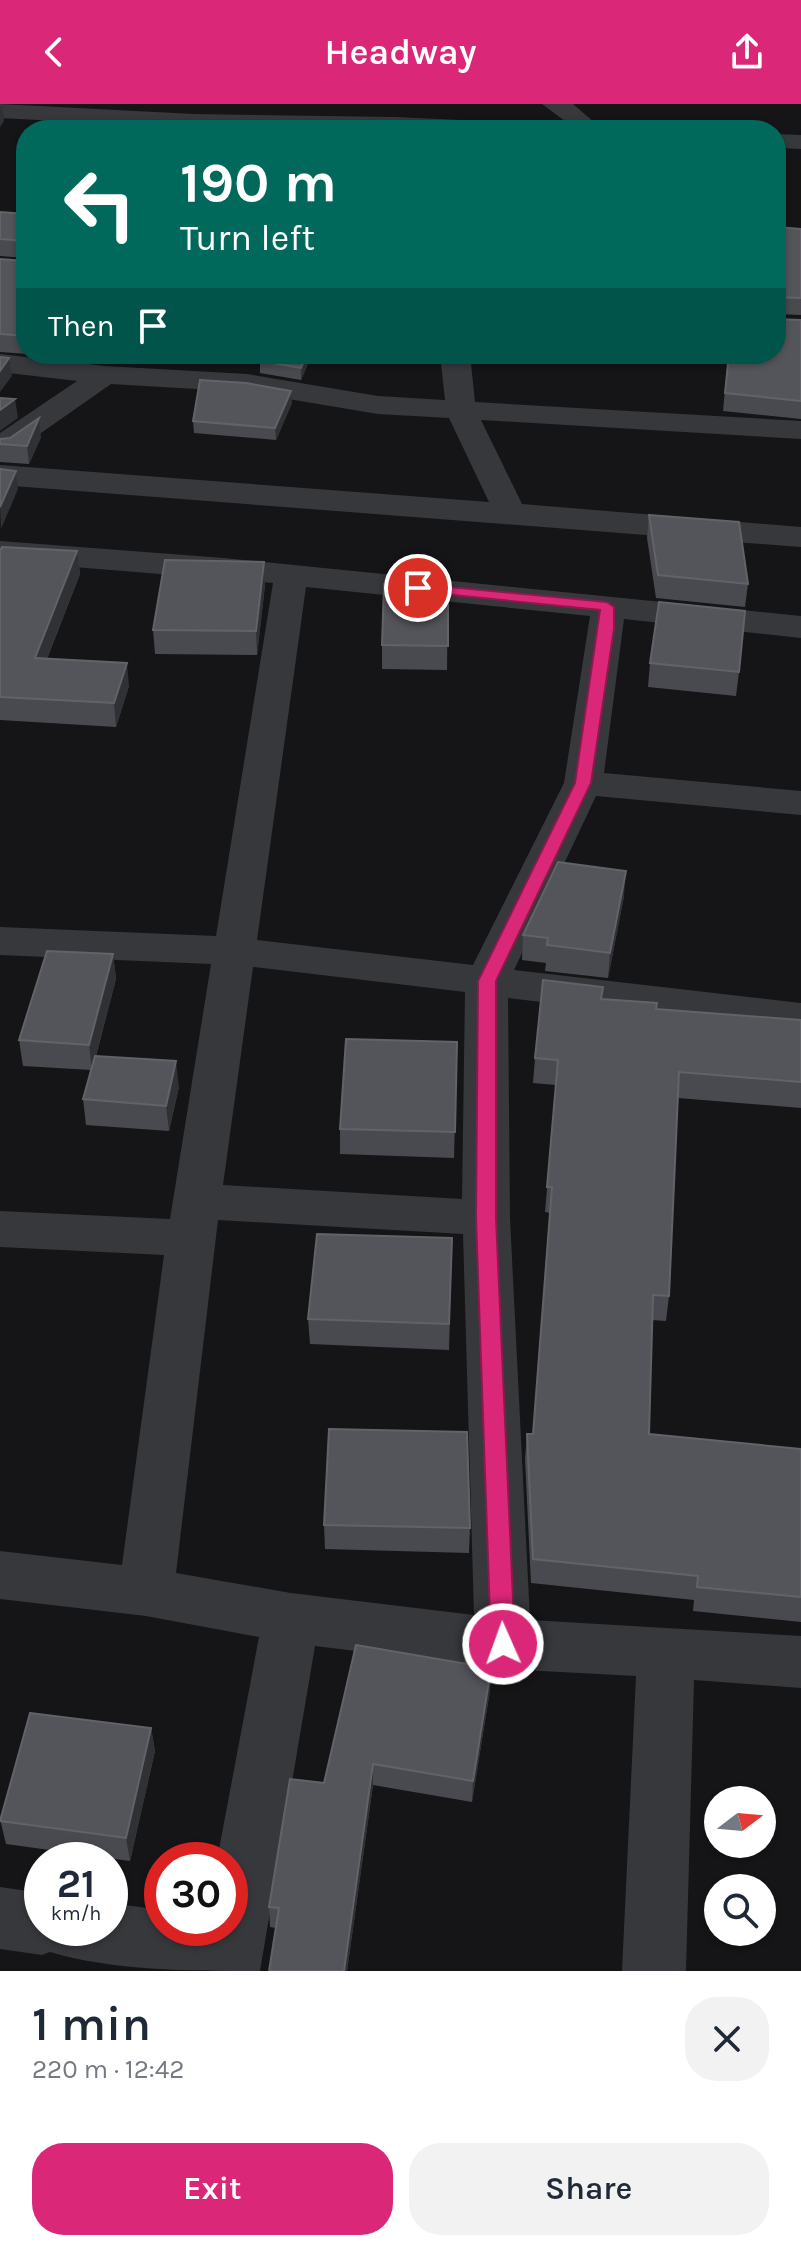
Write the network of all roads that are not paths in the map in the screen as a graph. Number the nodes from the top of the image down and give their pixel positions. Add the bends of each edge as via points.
1 (554, 104) edge
2 (0, 111) edge
3 (116, 120) edge
4 (580, 120) edge
5 (0, 363) edge
6 (231, 364) edge
7 (456, 364) edge
8 (105, 375) junction
9 (247, 383) junction
10 (461, 411) junction
11 (801, 430) edge
12 (0, 447) edge
13 (0, 475) edge
14 (509, 511) junction
15 (801, 537) edge
16 (0, 551) edge
17 (291, 576) junction
18 (607, 607) junction
19 (801, 627) edge
20 (583, 783) junction
21 (801, 803) edge
22 (0, 941) edge
23 (234, 951) junction
24 (487, 981) junction
25 (801, 1018) edge
26 (486, 1218) junction
27 (194, 1220) junction
28 (0, 1229) edge
29 (0, 1575) edge
30 (146, 1592) junction
31 (291, 1618) junction
32 (503, 1644) junction
33 (666, 1652) junction
34 (801, 1662) edge
35 (0, 1918) edge
36 (24, 1921) edge
37 (128, 1940) edge
38 (229, 1961) edge
39 (654, 1971) edge

1 - 4 street
2 - 3 street
5 - 8 street
6 - 9 street
7 - 10 street
8 - 9 street
8 - 12 street
9 - 10 street via 378,405
10 - 11 street
10 - 14 street
13 - 14 street
14 - 15 street
16 - 17 street
17 - 18 street
17 - 23 street
18 - 19 street
18 - 20 street
20 - 21 street
20 - 24 street
22 - 23 street
23 - 24 street
23 - 27 street
24 - 25 street
24 - 26 street
26 - 27 street
26 - 32 street
27 - 28 street
27 - 30 street
29 - 30 street
30 - 31 street
31 - 32 street
31 - 38 street
32 - 33 street
33 - 34 street
33 - 39 street
35 - 36 street
37 - 38 street

